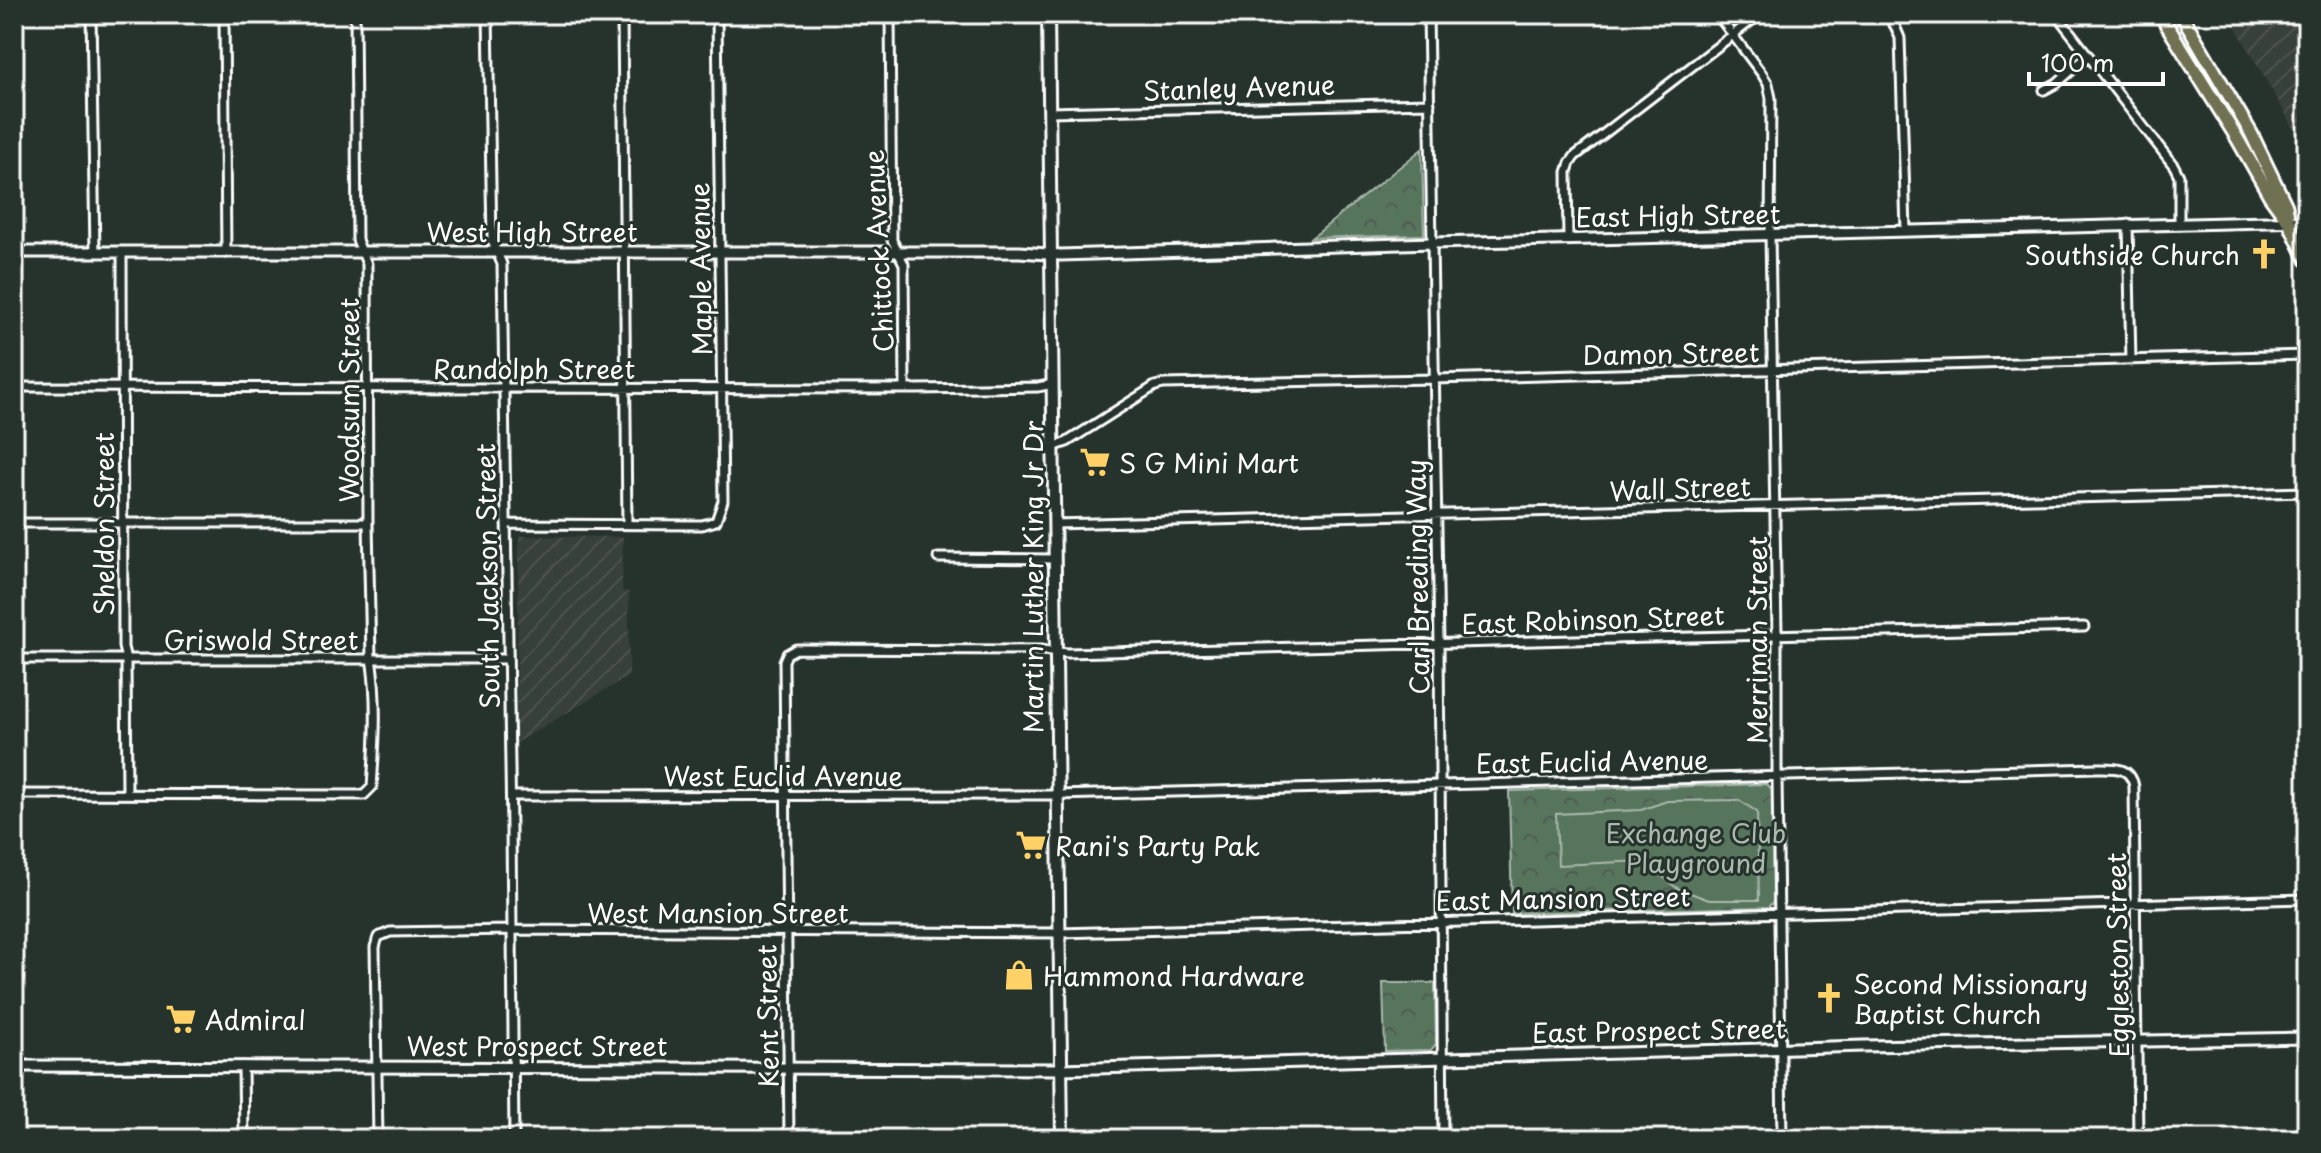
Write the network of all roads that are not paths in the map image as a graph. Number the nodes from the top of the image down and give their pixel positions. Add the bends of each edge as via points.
1 (91, 14) edge
2 (224, 14) edge
3 (355, 14) edge
4 (488, 14) edge
5 (622, 14) edge
6 (717, 14) edge
7 (890, 14) edge
8 (1048, 14) edge
9 (1428, 14) edge
10 (1717, 14) edge
11 (1760, 14) edge
12 (1886, 14) edge
13 (2056, 14) edge
14 (2160, 14) edge
15 (2181, 14) edge
16 (1733, 35) junction
17 (2088, 56) junction
18 (2044, 90) dead end
19 (1430, 103) junction
20 (1049, 112) junction
21 (2307, 221) edge
22 (2289, 222) junction
23 (2179, 223) junction
24 (2128, 224) junction
25 (1906, 231) junction
26 (1770, 235) junction
27 (1568, 239) junction
28 (1432, 243) junction
29 (14, 252) edge
30 (95, 252) junction
31 (122, 253) junction
32 (226, 253) junction
33 (363, 253) junction
34 (496, 253) junction
35 (624, 253) junction
36 (720, 253) junction
37 (897, 254) junction
38 (1050, 254) junction
39 (2307, 260) edge
40 (2307, 355) edge
41 (2131, 361) junction
42 (1772, 370) junction
43 (1434, 379) junction
44 (1053, 384) junction
45 (14, 387) edge
46 (122, 387) junction
47 (367, 387) junction
48 (504, 388) junction
49 (722, 388) junction
50 (625, 389) junction
51 (905, 389) junction
52 (1053, 447) junction
53 (2307, 492) edge
54 (1775, 505) junction
55 (1436, 514) junction
56 (14, 523) edge
57 (123, 523) junction
58 (368, 523) junction
59 (506, 524) junction
60 (627, 524) junction
61 (1054, 524) junction
62 (938, 558) dead end
63 (1055, 559) junction
64 (2084, 627) dead end
65 (1777, 633) junction
66 (1439, 644) junction
67 (1055, 652) junction
68 (787, 654) joint
69 (371, 658) junction
70 (14, 659) edge
71 (126, 659) junction
72 (508, 659) junction
73 (2129, 773) joint
74 (1777, 777) junction
75 (1439, 786) junction
76 (14, 794) edge
77 (127, 794) junction
78 (785, 795) junction
79 (1056, 795) junction
80 (511, 796) junction
81 (2307, 899) edge
82 (2137, 903) junction
83 (1780, 913) junction
84 (1441, 921) junction
85 (511, 930) junction
86 (786, 932) junction
87 (1059, 933) junction
88 (2307, 1038) edge
89 (2137, 1040) junction
90 (1781, 1049) junction
91 (1443, 1058) junction
92 (14, 1066) edge
93 (243, 1066) junction
94 (513, 1067) junction
95 (788, 1067) junction
96 (378, 1068) junction
97 (1061, 1069) junction
98 (244, 1139) edge
99 (378, 1139) edge
100 (514, 1139) edge
101 (789, 1139) edge
102 (1062, 1139) edge
103 (1443, 1139) edge
104 (1782, 1139) edge
105 (2138, 1139) edge

1 - 30 street
2 - 32 street
3 - 33 street, Woodsum Street via 357,240
4 - 34 street, South Jackson Street
5 - 35 street
6 - 36 street, Maple Avenue
7 - 37 street, Chittock Avenue via 892,240
8 - 20 main road, Martin Luther King Jr Dr
9 - 19 street, Carl Breeding Way
10 - 16 street, Merriman Street
11 - 16 street
12 - 25 street via 1900,38
13 - 17 street
14 - 22 main road
15 - 22 main road via 2251,133
16 - 26 street, Merriman Street via 1762,74 1771,98
16 - 27 street via 1575,156 1567,172
17 - 18 street
17 - 23 street via 2174,166 2179,176
19 - 20 street, Stanley Avenue
19 - 28 street, Carl Breeding Way
20 - 38 main road, Martin Luther King Jr Dr
21 - 22 street, East High Street
22 - 23 street, East High Street
22 - 39 main road
23 - 24 street, East High Street
24 - 25 street, East High Street
24 - 41 street
25 - 26 street, East High Street
26 - 27 street, East High Street
26 - 42 street, Merriman Street
27 - 28 street, East High Street
28 - 38 street, East High Street
28 - 43 street, Carl Breeding Way
29 - 30 street, West High Street
30 - 31 street, West High Street
31 - 32 street, West High Street
31 - 46 street, Sheldon Street
32 - 33 street, West High Street
33 - 34 street, West High Street
33 - 47 street, Woodsum Street
34 - 35 street, West High Street
34 - 48 street, South Jackson Street via 502,264
35 - 36 street, West High Street
35 - 50 street
36 - 37 street, West High Street
36 - 49 street, Maple Avenue
37 - 38 street, West High Street
37 - 51 street, Chittock Avenue via 904,264
38 - 44 main road, Martin Luther King Jr Dr
40 - 41 street, Damon Street
41 - 42 street, Damon Street
42 - 43 street, Damon Street
42 - 54 street, Merriman Street
43 - 52 street, Damon Street via 1163,384
43 - 55 street, Carl Breeding Way
44 - 51 street, Randolph Street
44 - 52 main road, Martin Luther King Jr Dr
45 - 46 street, Randolph Street
46 - 47 street, Randolph Street
46 - 57 street, Sheldon Street
47 - 48 street, Randolph Street
47 - 58 street, Woodsum Street
48 - 50 street, Randolph Street
48 - 59 street, South Jackson Street
49 - 50 street, Randolph Street
49 - 51 street, Randolph Street
49 - 60 street, Maple Avenue via 723,501 716,521
50 - 60 street
52 - 61 main road, Martin Luther King Jr Dr
53 - 54 street, Wall Street
54 - 55 street, Wall Street
54 - 65 street, Merriman Street
55 - 61 street, Wall Street
55 - 66 street, Carl Breeding Way
56 - 57 street
57 - 58 street
57 - 71 street, Sheldon Street
58 - 69 street, Woodsum Street
59 - 60 street
59 - 72 street, South Jackson Street
61 - 63 main road, Martin Luther King Jr Dr
62 - 63 street
63 - 67 main road, Martin Luther King Jr Dr
64 - 65 street, East Robinson Street
65 - 66 street, East Robinson Street
65 - 74 street, Merriman Street
66 - 67 street, East Robinson Street
66 - 75 street, Carl Breeding Way
67 - 68 street, East Robinson Street via 796,649
67 - 79 main road, Martin Luther King Jr Dr
68 - 78 street, Kent Street
69 - 71 street, Griswold Street
69 - 72 street, Griswold Street
69 - 77 street, Woodsum Street via 372,787 364,795
70 - 71 street, Griswold Street
71 - 77 street, Sheldon Street
72 - 80 street, South Jackson Street
73 - 74 street, East Euclid Avenue via 2097,768
73 - 82 street, Eggleston Street via 2134,787
74 - 75 street, East Euclid Avenue
74 - 83 street, Merriman Street
75 - 79 street, East Euclid Avenue
75 - 84 street, Carl Breeding Way
76 - 77 street
78 - 79 street, West Euclid Avenue
78 - 80 street, West Euclid Avenue
78 - 86 street, Kent Street
79 - 87 main road, Martin Luther King Jr Dr
80 - 85 street, South Jackson Street
81 - 82 street, East Mansion Street
82 - 83 street, East Mansion Street
82 - 89 street, Eggleston Street
83 - 84 street, East Mansion Street
83 - 90 street, Merriman Street
84 - 87 street, East Mansion Street
84 - 91 street, Carl Breeding Way
85 - 86 street, West Mansion Street
85 - 94 street, South Jackson Street
85 - 96 street, West Mansion Street via 390,932 378,937
86 - 87 street, West Mansion Street
86 - 95 street, Kent Street
87 - 97 main road, Martin Luther King Jr Dr
88 - 89 street, East Prospect Street
89 - 90 street, East Prospect Street
89 - 105 street, Eggleston Street
90 - 91 street, East Prospect Street
90 - 104 street, Merriman Street
91 - 97 street, East Prospect Street
91 - 103 street, Carl Breeding Way
92 - 93 street, West Prospect Street
93 - 96 street, West Prospect Street
93 - 98 street
94 - 95 street, West Prospect Street
94 - 96 street, West Prospect Street
94 - 100 street, South Jackson Street
95 - 97 street, West Prospect Street
95 - 101 street, Kent Street
96 - 99 street
97 - 102 main road, Martin Luther King Jr Dr

